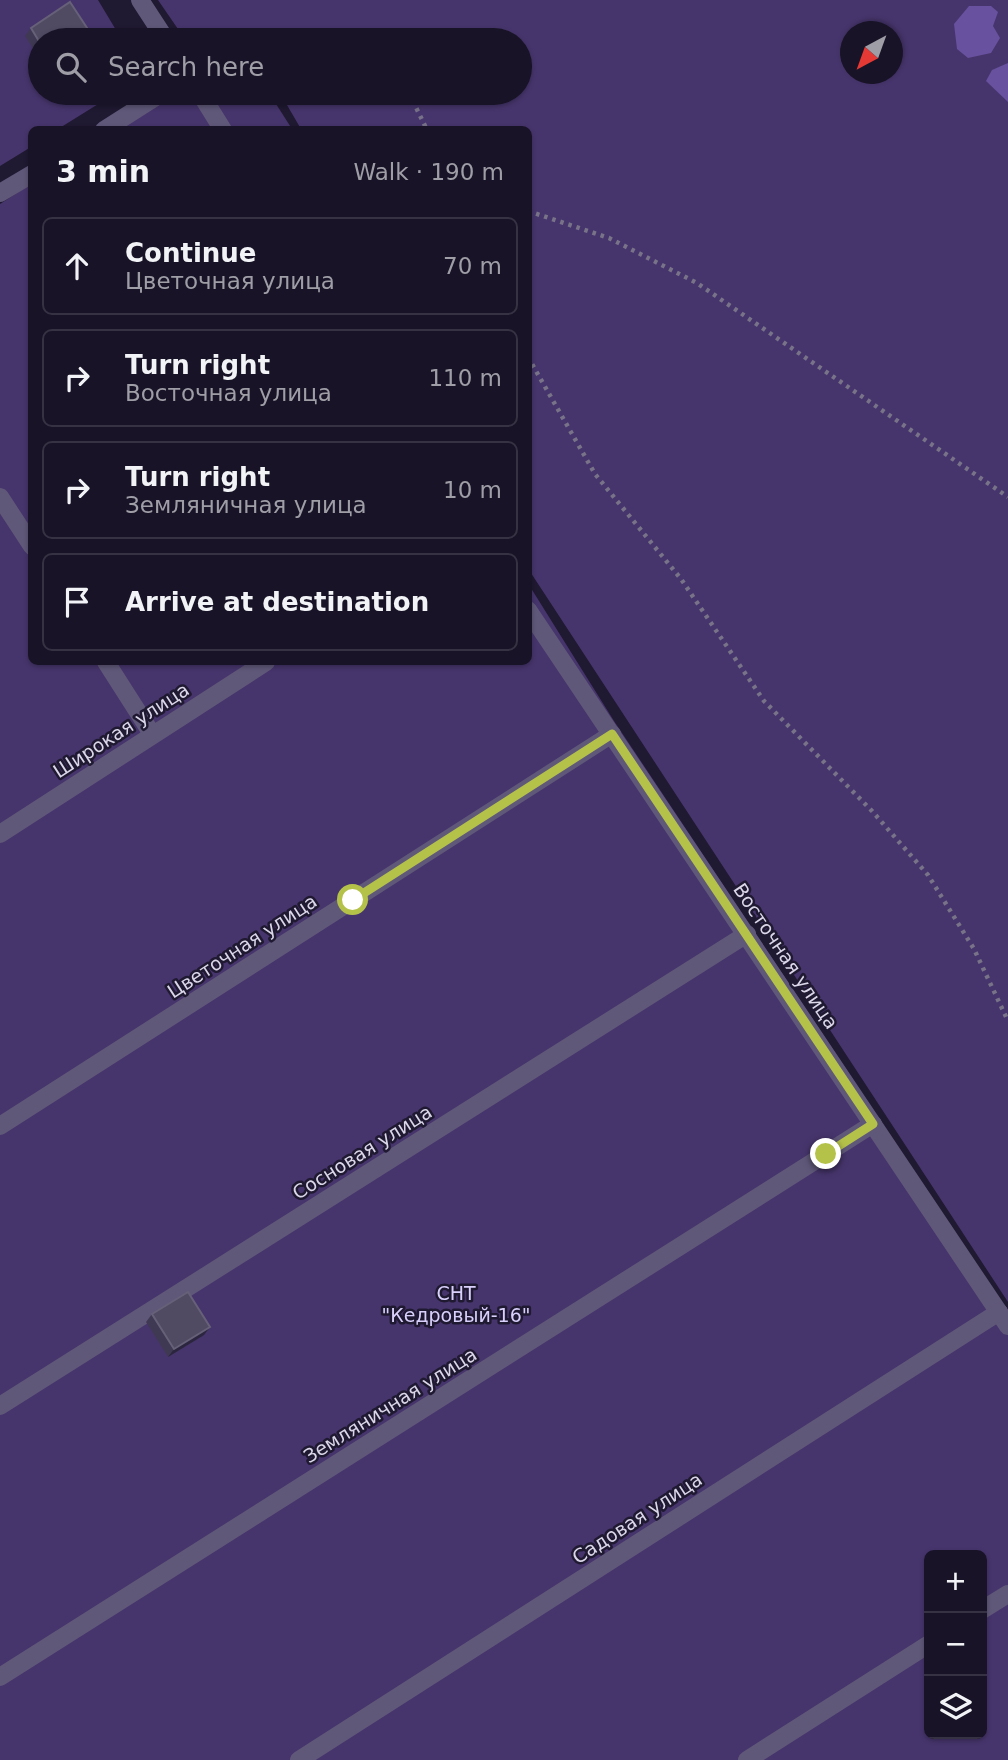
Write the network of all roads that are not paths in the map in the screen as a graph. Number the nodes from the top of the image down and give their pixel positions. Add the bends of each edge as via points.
1 (140, 0) edge
2 (158, 28) edge
3 (143, 105) edge
4 (207, 105) edge
5 (110, 126) edge
6 (221, 126) edge
7 (28, 176) edge
8 (0, 193) edge
9 (0, 497) edge
10 (28, 540) edge
11 (532, 616) edge
12 (108, 665) edge
13 (261, 665) edge
14 (152, 734) junction
15 (612, 734) junction
16 (0, 835) edge
17 (747, 934) junction
18 (873, 1124) junction
19 (0, 1126) edge
20 (1004, 1319) edge
21 (0, 1406) edge
22 (1008, 1594) edge
23 (987, 1607) edge
24 (924, 1647) edge
25 (0, 1677) edge
26 (299, 1760) edge
27 (747, 1760) edge

1 - 2 street
3 - 5 street
4 - 6 street
7 - 8 street
9 - 10 street
11 - 15 street, Восточная улица
12 - 14 street
13 - 14 street, Широкая улица
14 - 16 street, Широкая улица
15 - 17 street, Восточная улица
15 - 19 street, Цветочная улица
17 - 18 street, Восточная улица
17 - 21 street, Сосновая улица
18 - 20 street, Восточная улица
18 - 25 street, Земляничная улица
20 - 26 street, Садовая улица
22 - 23 street
24 - 27 street

